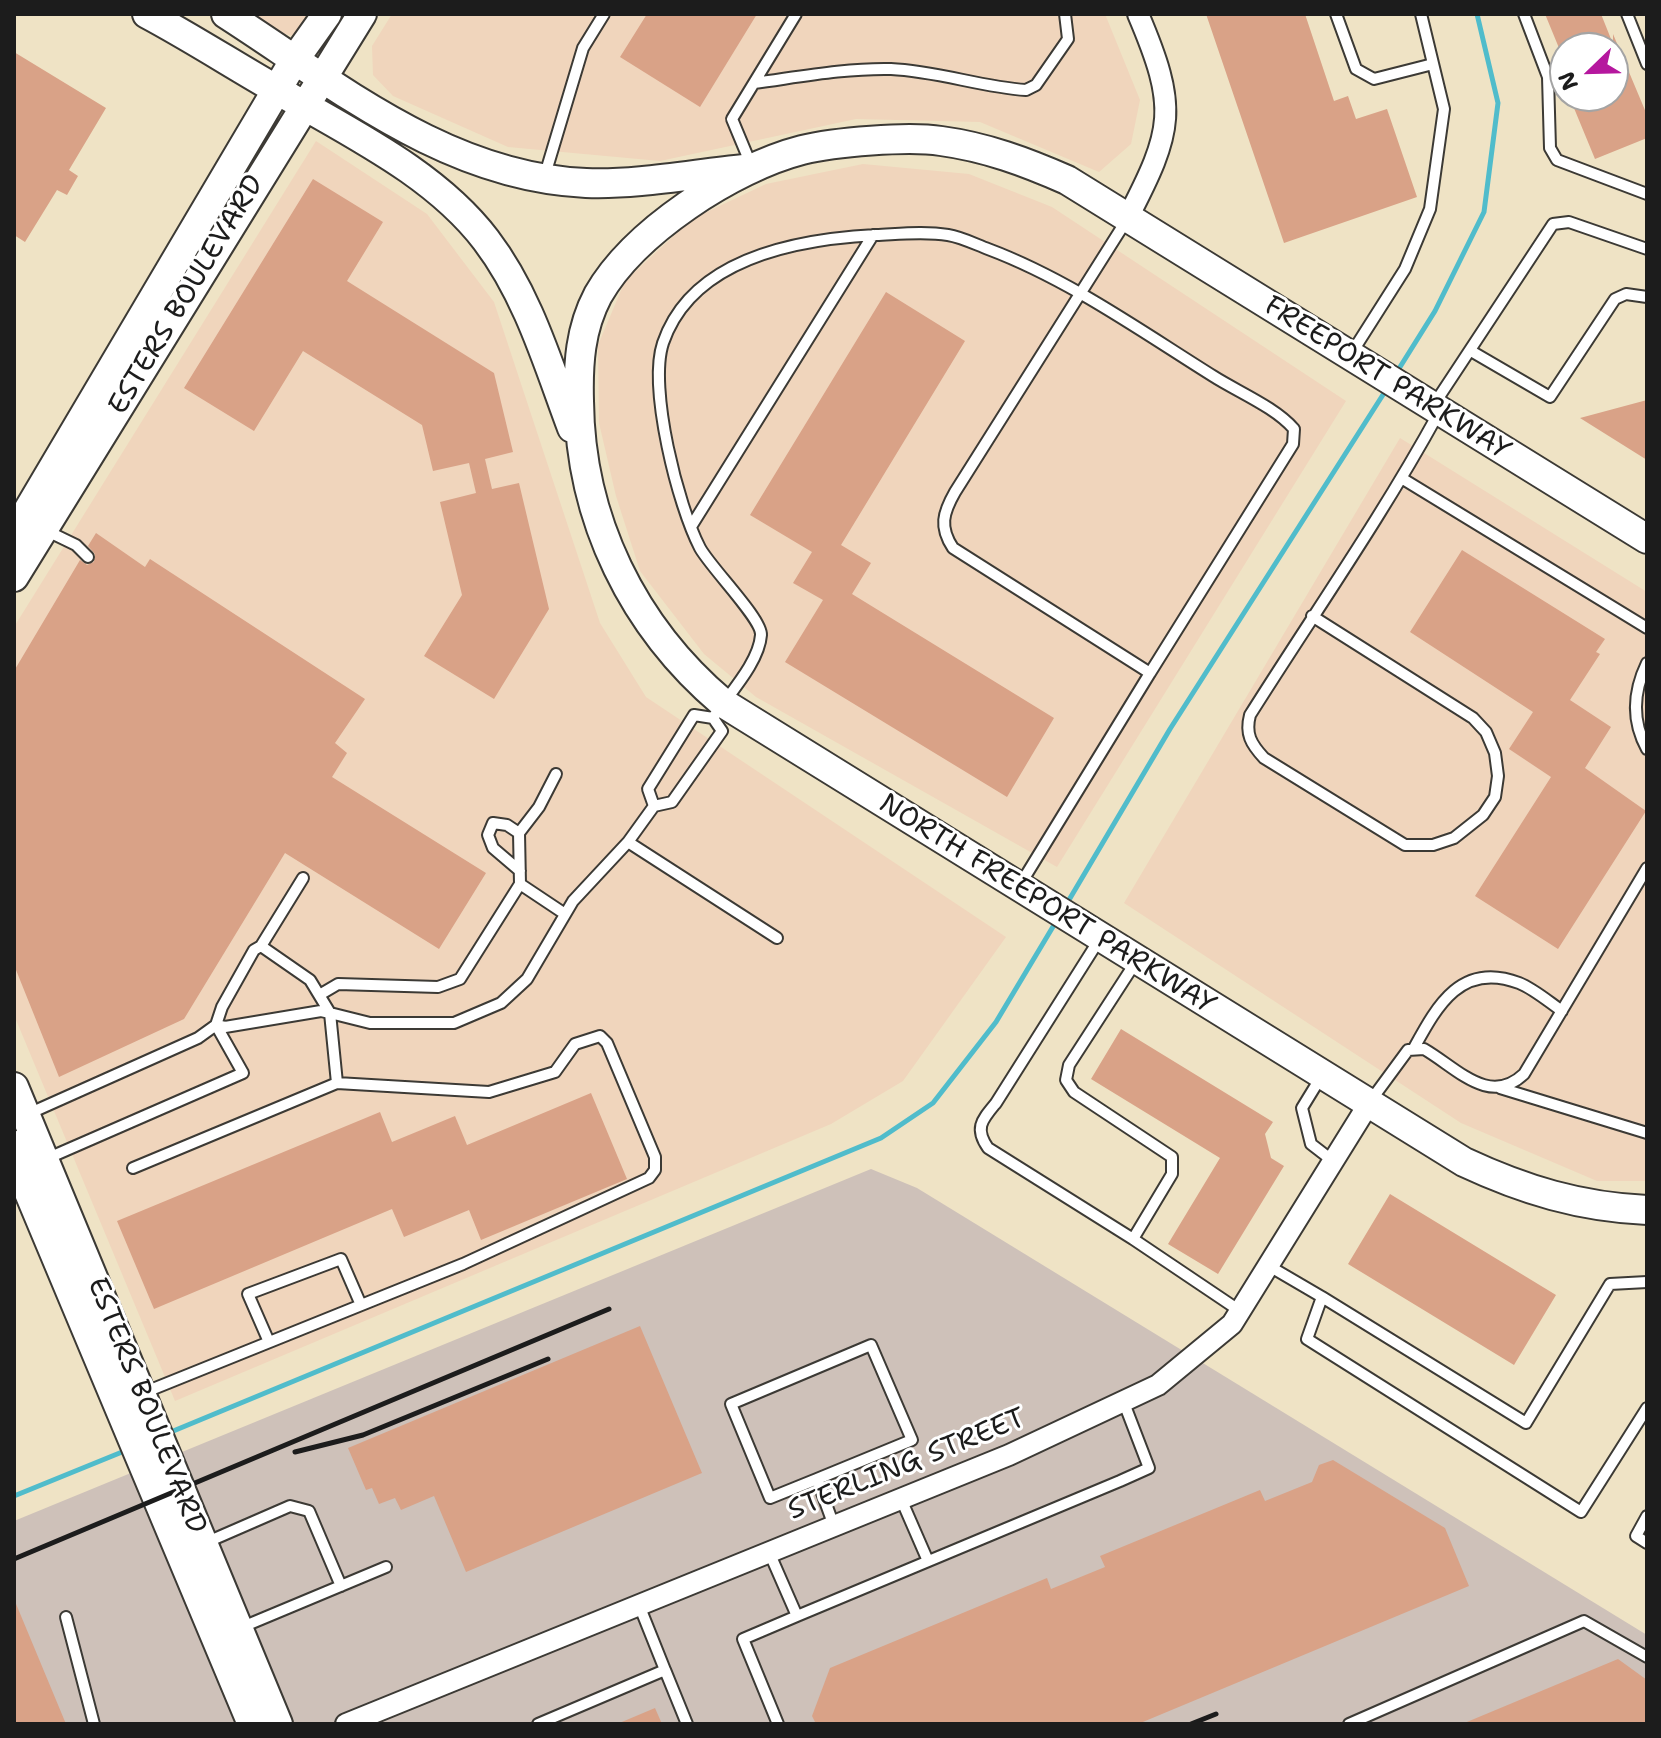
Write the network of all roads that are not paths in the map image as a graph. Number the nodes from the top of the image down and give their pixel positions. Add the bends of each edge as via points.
1 (147, 14) edge
2 (226, 14) edge
3 (327, 14) edge
4 (362, 14) edge
5 (604, 14) edge
6 (796, 14) edge
7 (1065, 14) edge
8 (1138, 14) edge
9 (1336, 14) edge
10 (1421, 14) edge
11 (1524, 14) edge
12 (1627, 14) edge
13 (295, 59) junction
14 (1433, 64) junction
15 (1647, 64) edge
16 (322, 77) junction
17 (754, 83) junction
18 (278, 91) junction
19 (304, 105) junction
20 (753, 169) junction
21 (543, 180) junction
22 (1647, 194) edge
23 (1127, 219) junction
24 (873, 235) junction
25 (1647, 249) edge
26 (1080, 294) junction
27 (1647, 297) edge
28 (1471, 351) junction
29 (1358, 361) junction
30 (1436, 410) junction
31 (579, 448) junction
32 (1403, 479) junction
33 (692, 525) junction
34 (14, 534) edge
35 (1647, 539) edge
36 (14, 577) edge
37 (1312, 616) junction
38 (1647, 628) edge
39 (1647, 663) edge
40 (1150, 673) junction
41 (718, 710) junction
42 (1647, 749) edge
43 (556, 774) dead end
44 (654, 806) junction
45 (519, 833) junction
46 (628, 842) junction
47 (1647, 868) edge
48 (520, 871) junction
49 (303, 878) dead end
50 (520, 884) junction
51 (1023, 890) junction
52 (565, 914) junction
53 (777, 938) dead end
54 (1101, 938) junction
55 (261, 946) junction
56 (1137, 960) junction
57 (321, 994) junction
58 (1562, 1011) junction
59 (330, 1013) junction
60 (216, 1025) junction
61 (1414, 1048) junction
62 (1322, 1076) junction
63 (337, 1083) junction
64 (14, 1087) edge
65 (1500, 1088) junction
66 (1368, 1105) junction
67 (1647, 1133) edge
68 (29, 1138) edge
69 (14, 1157) edge
70 (1333, 1161) junction
71 (133, 1168) dead end
72 (1647, 1210) edge
73 (1133, 1239) junction
74 (1269, 1266) junction
75 (1647, 1282) edge
76 (1322, 1297) junction
77 (361, 1305) junction
78 (1240, 1311) junction
79 (269, 1342) junction
80 (129, 1399) junction
81 (1124, 1403) junction
82 (1647, 1408) edge
83 (154, 1461) junction
84 (817, 1479) junction
85 (901, 1499) junction
86 (1647, 1516) edge
87 (834, 1526) junction
88 (1647, 1543) edge
89 (203, 1544) junction
90 (769, 1552) junction
91 (928, 1561) junction
92 (386, 1567) dead end
93 (341, 1586) junction
94 (639, 1605) junction
95 (797, 1616) junction
96 (66, 1617) dead end
97 (238, 1629) junction
98 (1647, 1657) edge
99 (665, 1670) junction
100 (356, 1722) edge
101 (94, 1724) edge
102 (252, 1724) edge
103 (278, 1724) edge
104 (538, 1724) edge
105 (687, 1724) edge
106 (778, 1724) edge
107 (1349, 1724) edge

1 - 18 main road
2 - 13 main road
3 - 13 main road, ESTERS BOULEVARD
4 - 16 main road, ESTERS BOULEVARD
5 - 21 lane via 583,48
6 - 17 lane
7 - 17 lane via 1068,39 1036,85 1026,90 891,69
8 - 23 street via 1166,91 1166,123 1160,149
9 - 14 lane via 1356,69 1374,79
10 - 14 lane
11 - 22 lane via 1548,77 1550,148 1557,160
12 - 15 lane
13 - 16 main road
13 - 18 main road, ESTERS BOULEVARD
14 - 29 lane via 1444,109 1430,209
16 - 19 main road, ESTERS BOULEVARD
16 - 21 main road via 430,143 478,164
17 - 20 lane via 732,119
18 - 19 main road
18 - 34 main road, ESTERS BOULEVARD
19 - 31 main road via 449,198 488,242 526,307
19 - 36 main road, ESTERS BOULEVARD via 56,536
20 - 21 main road via 589,183
20 - 23 main road, FREEPORT PARKWAY via 820,146 938,140 1023,161 1067,180
20 - 31 main road via 676,213 624,260 599,294 579,353
23 - 26 lane
23 - 29 main road, FREEPORT PARKWAY
24 - 26 lane via 949,235 1010,257
24 - 33 lane
24 - 33 lane via 830,237 781,248 723,271 684,304 662,344 659,389 675,475
25 - 28 lane via 1569,222 1553,224
26 - 40 lane via 955,492 943,518 944,535 953,548
26 - 40 lane via 1294,429 1293,444
27 - 28 lane via 1626,294 1615,299 1550,397
28 - 30 lane via 1459,363
29 - 30 main road, FREEPORT PARKWAY
30 - 32 lane
30 - 35 main road, FREEPORT PARKWAY
31 - 41 main road, NORTH FREEPORT PARKWAY via 597,521 622,578 649,623
32 - 37 lane
32 - 38 lane
33 - 41 lane via 699,547 762,632 758,649
37 - 37 lane via 1250,715 1247,727 1255,749 1405,845 1433,845 1470,828 1495,797 1495,753 1486,732 1460,708
39 - 42 lane via 1634,709
40 - 51 lane
41 - 44 lane via 722,731 672,802
41 - 44 lane via 694,715 648,789
41 - 51 main road, NORTH FREEPORT PARKWAY
43 - 45 lane
44 - 46 lane
45 - 48 lane
45 - 48 lane via 499,822 488,835 493,848
46 - 52 lane
46 - 53 lane
47 - 58 lane
48 - 50 lane
49 - 55 lane
50 - 52 lane
50 - 57 lane via 460,979 449,985 338,984
51 - 54 main road, NORTH FREEPORT PARKWAY
52 - 59 lane via 527,979 501,1003 471,1018 454,1023 370,1023
54 - 56 main road, NORTH FREEPORT PARKWAY
54 - 73 lane via 980,1123 979,1136 988,1148
55 - 57 lane via 310,980
55 - 60 lane via 254,950
56 - 62 main road, NORTH FREEPORT PARKWAY
56 - 73 lane via 1069,1065 1066,1080 1074,1092 1172,1157 1172,1174
57 - 59 lane
58 - 61 lane via 1520,984 1476,981 1454,988 1436,1006
58 - 65 lane via 1524,1074
59 - 60 lane
59 - 63 lane
60 - 68 lane
60 - 68 lane via 243,1073
61 - 65 lane via 1424,1049 1480,1085
61 - 66 lane
62 - 66 main road, NORTH FREEPORT PARKWAY
62 - 70 lane via 1302,1108 1311,1144
63 - 71 lane
63 - 77 lane via 489,1092 555,1072 575,1044 600,1036 655,1157 649,1178
64 - 68 main road, ESTERS BOULEVARD
65 - 67 lane
66 - 70 street, STERLING STREET
66 - 72 main road, NORTH FREEPORT PARKWAY via 1518,1187 1604,1208
68 - 80 main road, ESTERS BOULEVARD
69 - 80 main road, ESTERS BOULEVARD
70 - 74 street, STERLING STREET
73 - 78 lane
74 - 76 lane
74 - 78 street, STERLING STREET
75 - 76 lane via 1610,1284 1526,1423
76 - 82 lane via 1307,1339 1581,1512
77 - 79 lane
77 - 79 lane via 341,1259 248,1294
78 - 81 street, STERLING STREET via 1182,1366
79 - 80 lane
80 - 83 main road, ESTERS BOULEVARD
81 - 85 street, STERLING STREET
81 - 91 lane via 1149,1468
83 - 89 main road, ESTERS BOULEVARD
83 - 102 main road, ESTERS BOULEVARD
84 - 84 lane via 912,1440 871,1345 731,1404 770,1498
84 - 87 lane
85 - 87 street, STERLING STREET
85 - 91 lane
86 - 88 lane via 1636,1536
87 - 90 street, STERLING STREET
89 - 93 lane via 290,1506 309,1511
89 - 97 main road, ESTERS BOULEVARD
90 - 94 street, STERLING STREET
90 - 95 lane
91 - 95 lane
92 - 93 lane
93 - 97 lane
94 - 99 lane
94 - 100 street, STERLING STREET
95 - 106 lane via 743,1639
96 - 101 lane
97 - 103 main road, ESTERS BOULEVARD
98 - 107 lane via 1584,1621
99 - 104 lane
99 - 105 lane

